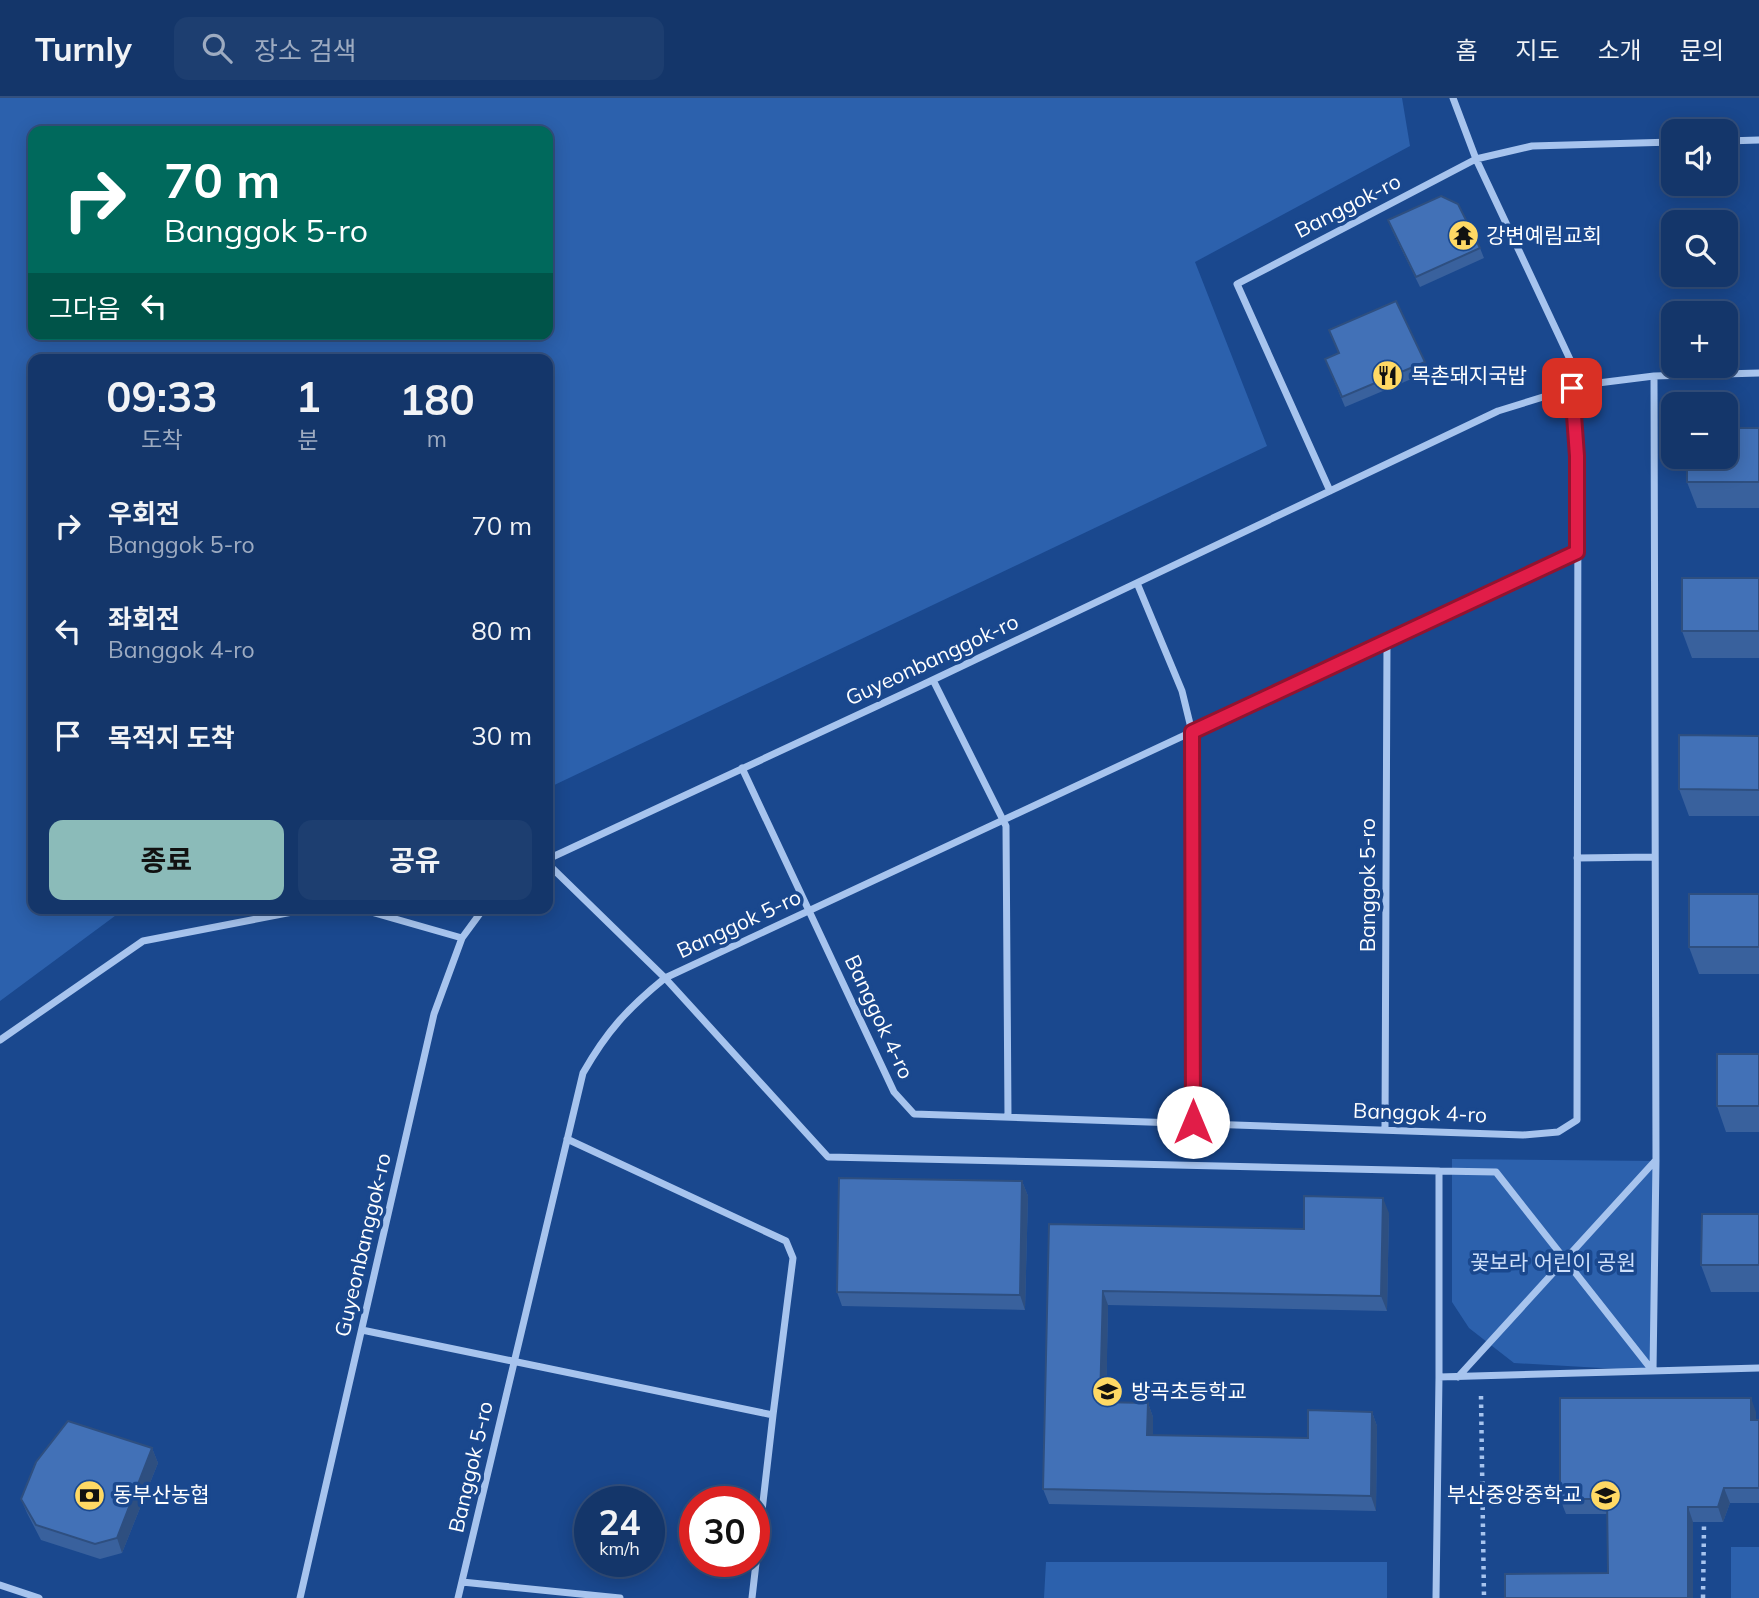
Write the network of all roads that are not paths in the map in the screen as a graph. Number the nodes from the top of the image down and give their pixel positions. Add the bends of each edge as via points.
1 (1453, 98) edge
2 (1759, 140) edge
3 (1738, 141) edge
4 (1661, 142) edge
5 (1476, 159) junction
6 (1759, 373) edge
7 (1654, 376) junction
8 (1582, 386) junction
9 (1572, 388) junction
10 (1330, 491) junction
11 (1577, 552) junction
12 (1138, 583) junction
13 (1387, 641) junction
14 (933, 680) junction
15 (1192, 732) junction
16 (742, 768) junction
17 (1003, 820) junction
18 (1655, 857) junction
19 (1577, 858) junction
20 (553, 860) edge
21 (553, 867) edge
22 (810, 910) junction
23 (282, 914) edge
24 (378, 914) edge
25 (480, 914) edge
26 (462, 938) junction
27 (664, 978) junction
28 (0, 1040) edge
29 (1008, 1117) junction
30 (1193, 1122) junction
31 (1385, 1129) junction
32 (567, 1139) junction
33 (1656, 1161) junction
34 (1439, 1171) junction
35 (1565, 1260) junction
36 (362, 1330) junction
37 (513, 1360) junction
38 (1759, 1368) edge
39 (1653, 1371) junction
40 (1439, 1377) junction
41 (1458, 1377) junction
42 (773, 1415) junction
43 (462, 1582) junction
44 (0, 1585) edge
45 (39, 1598) edge
46 (300, 1598) edge
47 (458, 1598) edge
48 (620, 1598) edge
49 (752, 1598) edge
50 (1436, 1598) edge

1 - 5 street
2 - 3 street
4 - 5 street, Banggok-ro via 1532,146
5 - 8 street
5 - 10 street, Banggok-ro via 1237,284
6 - 7 street, Guyeonbanggok-ro
7 - 8 street, Guyeonbanggok-ro
7 - 18 street
8 - 9 street, Guyeonbanggok-ro
9 - 10 street, Guyeonbanggok-ro via 1498,411
9 - 11 street, Banggok 4-ro
10 - 12 street, Guyeonbanggok-ro
11 - 13 street, Banggok 5-ro
11 - 19 street, Banggok 4-ro
12 - 14 street, Guyeonbanggok-ro
12 - 15 street via 1182,691
13 - 15 street, Banggok 5-ro
13 - 31 street, Banggok 5-ro
14 - 16 street, Guyeonbanggok-ro
14 - 17 street
15 - 17 street, Banggok 5-ro
15 - 30 street
16 - 20 street, Guyeonbanggok-ro
16 - 22 street, Banggok 4-ro
17 - 22 street, Banggok 5-ro
17 - 29 street
18 - 19 street
18 - 33 street
19 - 31 street, Banggok 4-ro via 1577,1120 1558,1132 1523,1135
21 - 27 street
22 - 27 street, Banggok 5-ro
22 - 29 street, Banggok 4-ro via 894,1092 914,1114
23 - 28 street via 143,941
24 - 26 street
25 - 26 street, Guyeonbanggok-ro
26 - 36 street, Guyeonbanggok-ro via 434,1014
27 - 32 street, Banggok 5-ro via 634,1003 603,1039 583,1073
27 - 34 street via 828,1157
29 - 30 street, Banggok 4-ro
30 - 31 street, Banggok 4-ro
32 - 37 street, Banggok 5-ro
32 - 42 street via 786,1241 793,1258
33 - 35 street
33 - 39 street
34 - 35 street via 1496,1172
34 - 40 street
35 - 39 street
35 - 41 street
36 - 37 street
36 - 46 street, Guyeonbanggok-ro
37 - 42 street
37 - 43 street, Banggok 5-ro
38 - 39 street
39 - 41 street
40 - 41 street
40 - 50 street
42 - 49 street
43 - 47 street, Banggok 5-ro
43 - 48 street
44 - 45 street

